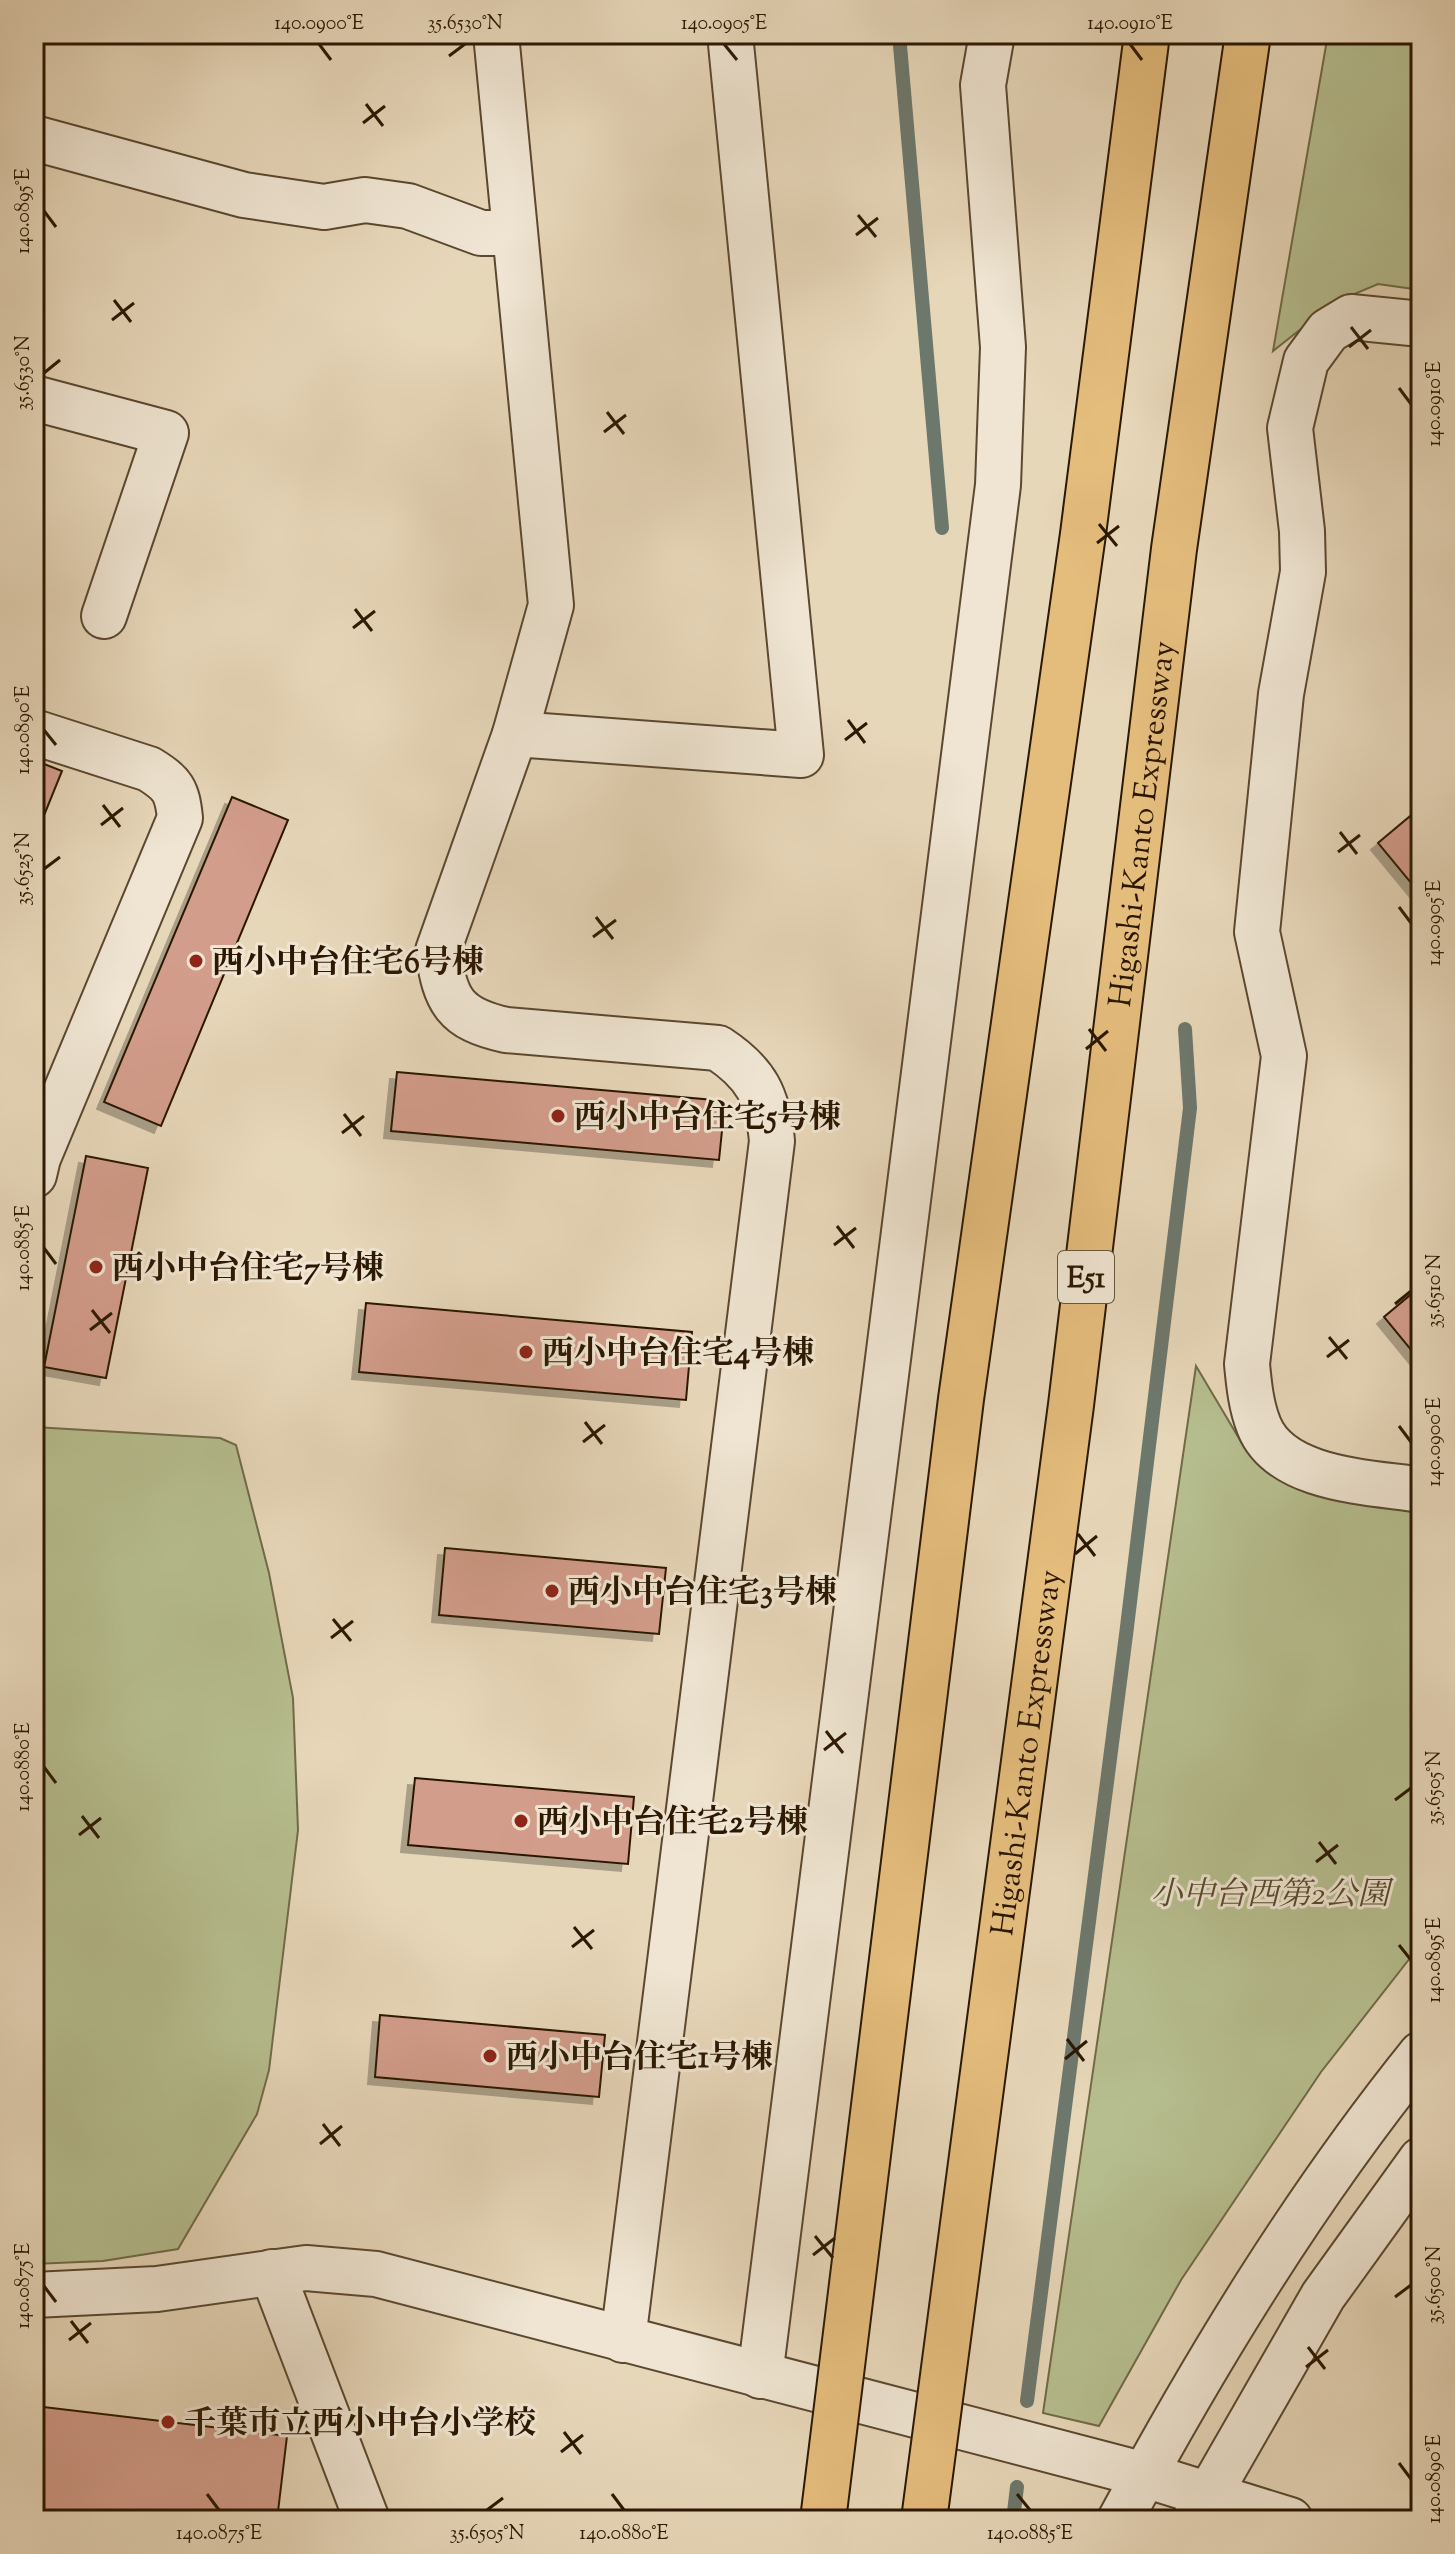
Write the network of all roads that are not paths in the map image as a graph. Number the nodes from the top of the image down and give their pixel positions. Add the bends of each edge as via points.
1 (496, 34) edge
2 (730, 34) edge
3 (992, 34) edge
4 (1147, 34) edge
5 (1248, 34) edge
6 (34, 138) edge
7 (514, 233) junction
8 (1421, 324) edge
9 (34, 398) edge
10 (104, 616) dead end
11 (34, 732) edge
12 (515, 734) junction
13 (34, 1175) edge
14 (1421, 1490) edge
15 (1421, 2054) edge
16 (1421, 2160) edge
17 (272, 2272) junction
18 (34, 2295) edge
19 (623, 2340) junction
20 (760, 2376) junction
21 (1145, 2475) junction
22 (1200, 2508) edge
23 (367, 2520) edge
24 (823, 2520) edge
25 (924, 2520) edge
26 (1120, 2520) edge
27 (1290, 2520) edge

1 - 7 street
2 - 12 street via 801,755
3 - 20 street via 983,85 1003,347 998,485
4 - 24 highway, bridge via 1083,534 961,1399
5 - 25 highway, Higashi-Kanto Expressway / E51, bridge via 1174,549 1071,1405
6 - 7 street via 244,195 324,207 365,200 408,206 481,233
7 - 12 street via 551,605
8 - 14 street via 1351,317 1328,331 1306,361 1290,428 1303,572 1281,694 1257,932 1284,1056 1247,1364 1260,1428 1277,1450 1320,1475
9 - 10 street via 166,433
11 - 13 street via 149,769 178,795 180,818
12 - 19 street via 438,951 442,984 455,1005 478,1024 506,1030 718,1048 740,1063 758,1087 772,1141
15 - 21 street via 1261,2275
16 - 22 street via 1323,2296
17 - 18 street via 157,2289
17 - 19 street via 306,2268 376,2274
17 - 23 street
19 - 20 street
20 - 21 street
21 - 22 street
21 - 26 street
22 - 27 street

